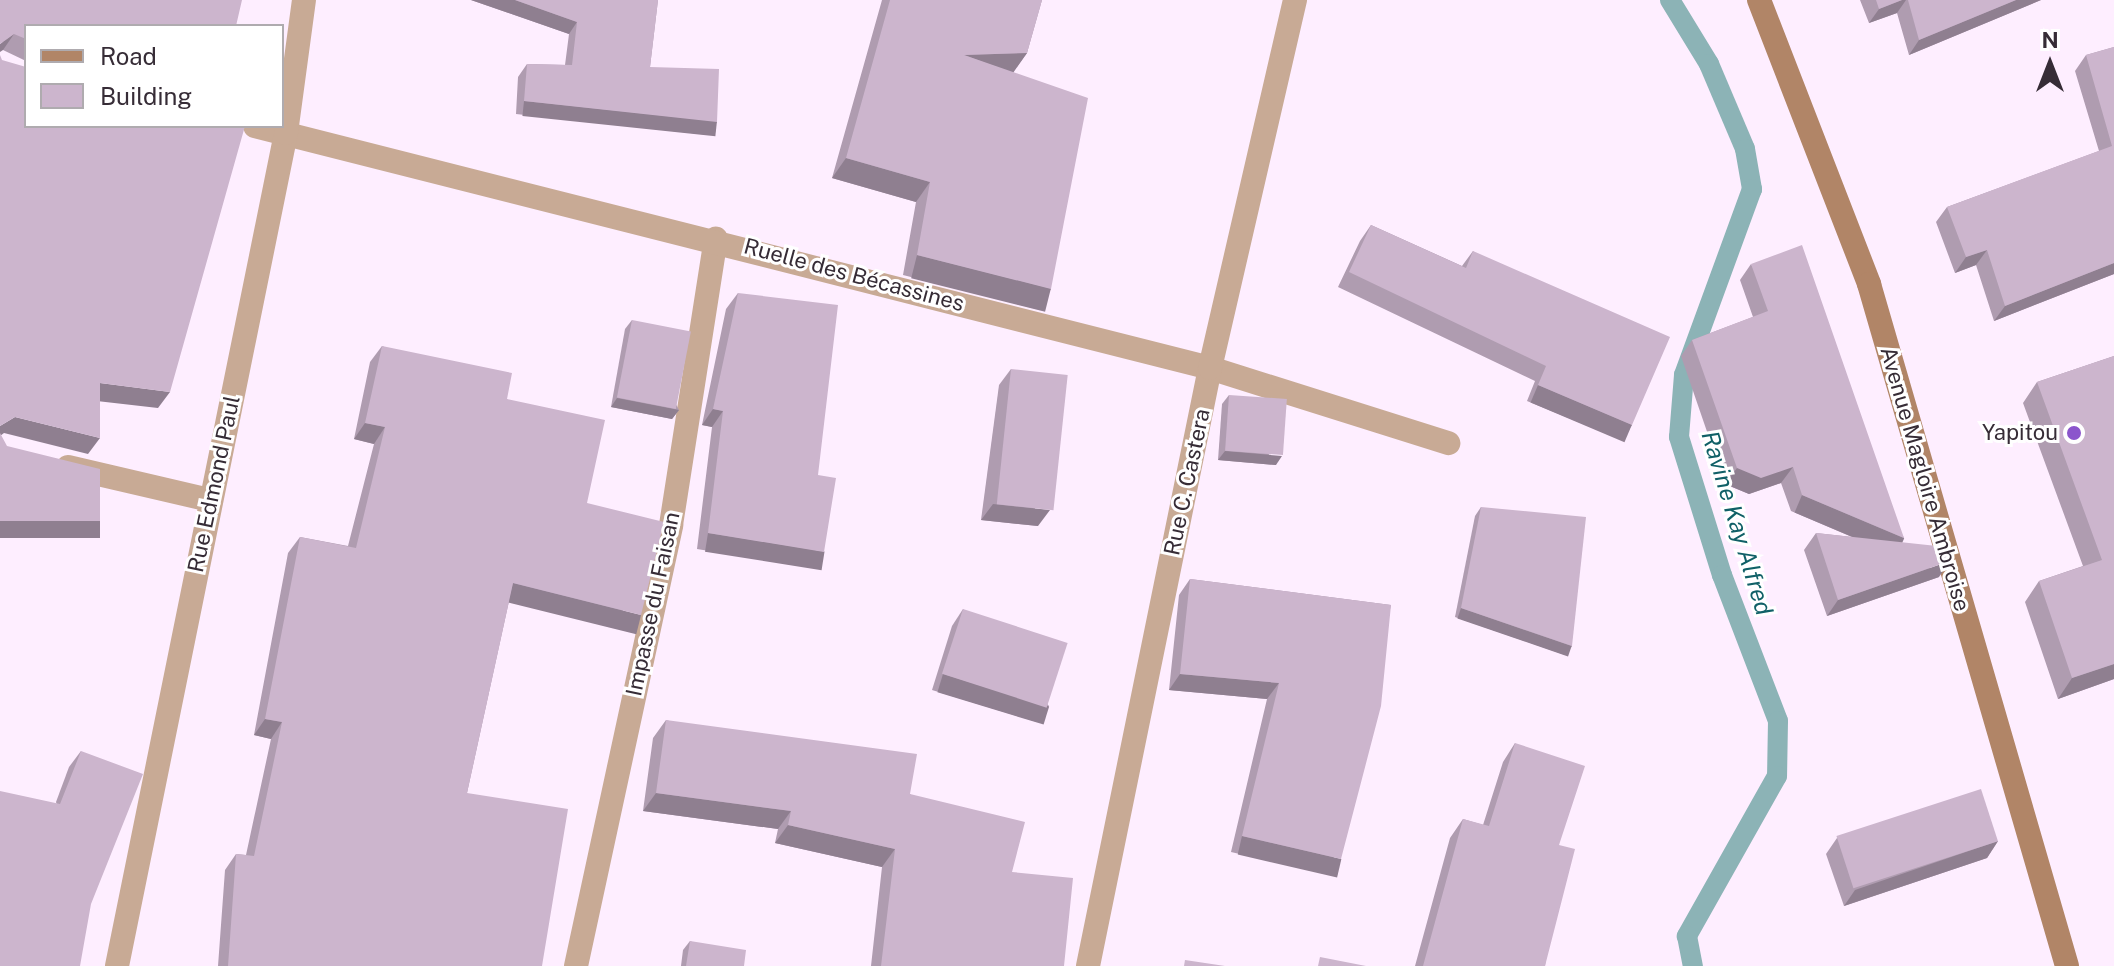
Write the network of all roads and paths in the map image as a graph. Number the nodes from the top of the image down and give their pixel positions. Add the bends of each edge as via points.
1 (304, 0) edge
2 (1295, 0) edge
3 (1759, 0) edge
4 (264, 128) edge
5 (286, 133) junction
6 (716, 239) junction
7 (1210, 368) junction
8 (1448, 443) dead end
9 (41, 459) edge
10 (210, 500) junction
11 (117, 966) edge
12 (576, 966) edge
13 (1088, 966) edge
14 (2067, 966) edge

1 - 5 street, Rue Edmond Paul
2 - 7 street, Rue C. Castera
3 - 14 street, Avenue Magloire Ambroise via 1869,284
4 - 5 street, Ruelle des Bécassines
5 - 6 street, Ruelle des Bécassines
5 - 10 street, Rue Edmond Paul
6 - 7 street, Ruelle des Bécassines
6 - 12 street, Impasse du Faisan via 671,525
7 - 8 street, Ruelle des Bécassines
7 - 13 street, Rue C. Castera
9 - 10 street
10 - 11 street, Rue Edmond Paul

